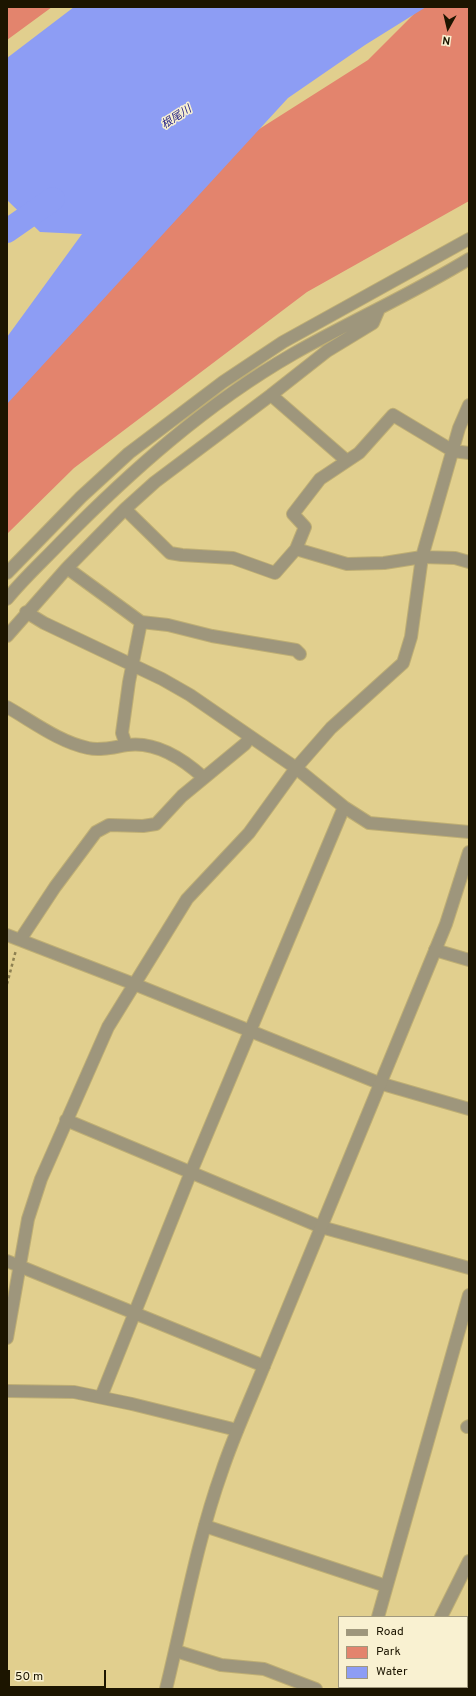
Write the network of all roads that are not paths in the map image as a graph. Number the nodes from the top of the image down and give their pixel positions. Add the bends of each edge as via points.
1 (469, 239) edge
2 (469, 259) edge
3 (379, 309) junction
4 (272, 395) junction
5 (469, 405) edge
6 (453, 451) junction
7 (469, 453) edge
8 (347, 461) junction
9 (125, 509) junction
10 (296, 549) junction
11 (422, 556) junction
12 (469, 562) edge
13 (67, 568) junction
14 (7, 573) edge
15 (7, 599) edge
16 (26, 612) junction
17 (141, 622) junction
18 (7, 636) edge
19 (300, 654) dead end
20 (132, 666) junction
21 (7, 707) edge
22 (250, 737) junction
23 (126, 745) junction
24 (296, 768) junction
25 (203, 777) junction
26 (344, 807) junction
27 (469, 832) edge
28 (469, 852) edge
29 (7, 935) edge
30 (20, 940) junction
31 (435, 950) junction
32 (469, 960) edge
33 (134, 984) junction
34 (250, 1031) junction
35 (379, 1083) junction
36 (469, 1109) edge
37 (66, 1120) junction
38 (191, 1172) junction
39 (321, 1227) junction
40 (7, 1260) edge
41 (20, 1266) junction
42 (469, 1268) edge
43 (469, 1295) edge
44 (134, 1312) junction
45 (7, 1338) edge
46 (264, 1366) junction
47 (7, 1391) edge
48 (101, 1397) junction
49 (237, 1430) junction
50 (205, 1526) junction
51 (469, 1561) edge
52 (386, 1586) junction
53 (378, 1616) edge
54 (442, 1616) edge
55 (176, 1651) junction
56 (166, 1689) edge
57 (316, 1689) edge

1 - 14 street via 283,342 222,382 129,453 81,497
2 - 3 street via 430,283
3 - 4 street via 373,323 327,351
3 - 15 street via 292,355 218,403 160,447 92,510
4 - 8 street
4 - 9 street via 155,482
5 - 6 street
6 - 7 street
6 - 8 street via 393,415 359,453
6 - 11 street
8 - 10 street via 320,480 293,514 305,527
9 - 10 street via 170,553 234,558 275,573
9 - 13 street
10 - 11 street via 347,564 384,563
11 - 12 street via 456,558
11 - 24 street via 411,637 403,663 331,728
13 - 16 street
13 - 17 street
16 - 18 street
16 - 20 street
17 - 19 street via 296,650
17 - 20 street
20 - 22 street via 190,695
20 - 23 street via 122,733
21 - 23 street via 73,744 103,749
22 - 24 street
22 - 25 street via 245,744
23 - 25 street via 141,744 157,748 188,763
24 - 26 street
24 - 33 street via 249,833 187,899
25 - 30 street via 156,824 109,824 96,832
26 - 27 street via 369,823
26 - 34 street
28 - 31 street
29 - 30 street
30 - 33 street
31 - 32 street
31 - 35 street
33 - 34 street
33 - 37 street via 108,1027
34 - 35 street
34 - 38 street
35 - 36 street
35 - 39 street
37 - 38 street
37 - 41 street via 41,1179 28,1219
38 - 39 street
38 - 44 street
39 - 42 street
39 - 46 street
40 - 41 street
41 - 44 street
41 - 45 street
43 - 52 street
44 - 46 street
44 - 48 street
46 - 49 street
47 - 48 street via 74,1392
48 - 49 street
49 - 50 street
50 - 52 street
50 - 55 street
51 - 54 street
52 - 53 street
55 - 56 street
55 - 57 street via 221,1665 264,1669

